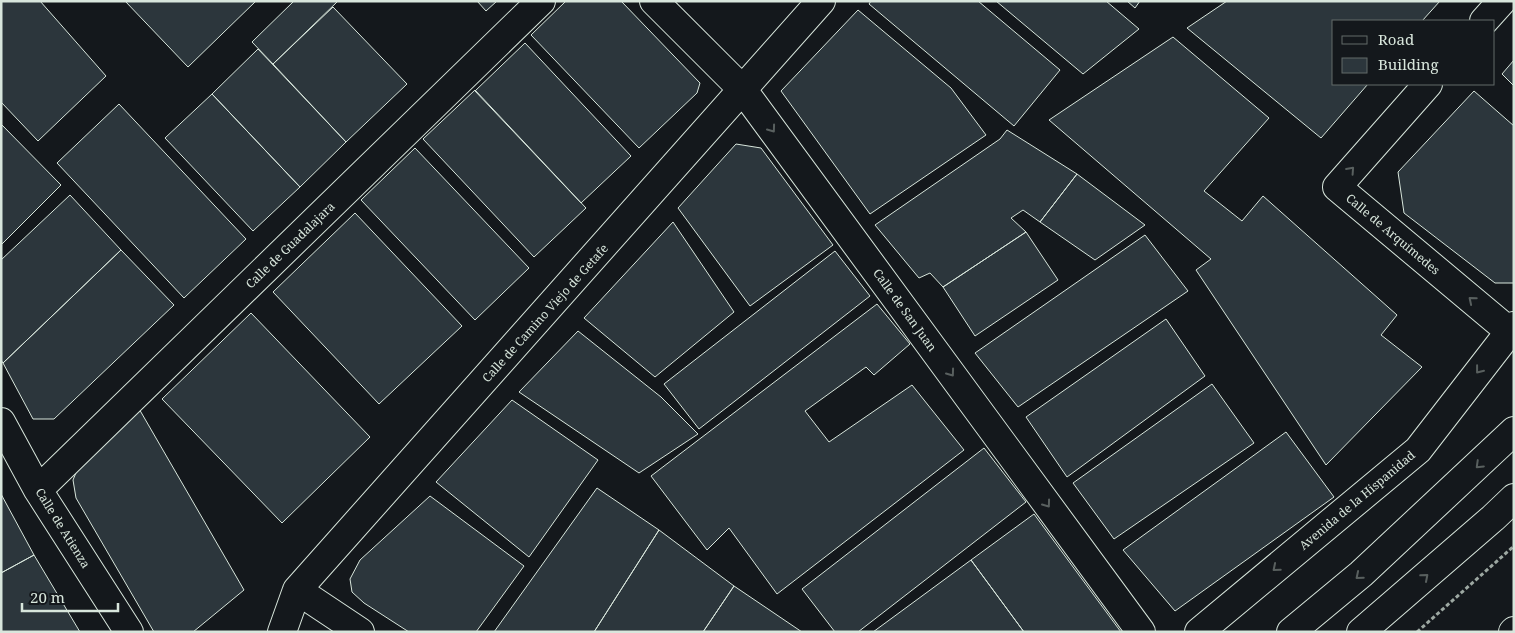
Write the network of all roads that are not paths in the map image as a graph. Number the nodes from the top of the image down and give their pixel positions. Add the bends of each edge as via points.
1 (541, 1) edge
2 (654, 1) edge
3 (821, 1) edge
4 (1502, 1) edge
5 (1485, 20) edge
6 (1427, 85) edge
7 (743, 90) junction
8 (1511, 328) edge
9 (1, 422) edge
10 (1514, 431) edge
11 (38, 490) junction
12 (1514, 498) edge
13 (297, 590) junction
14 (129, 632) edge
15 (282, 632) edge
16 (360, 632) edge
17 (1141, 632) edge
18 (1199, 632) edge
19 (1291, 632) edge
20 (1361, 632) edge

1 - 11 street, Calle de Guadalajara
2 - 7 street, Calle de San Juan
3 - 7 street, Calle de Camino Viejo de Getafe
4 - 5 street
8 -> 6 street, Calle de Arquímedes via 1337,187
7 - 13 street, Calle de Camino Viejo de Getafe
7 -> 17 street, Calle de San Juan
8 -> 18 street, Avenida de la Hispanidad via 1418,450
9 - 11 street, Calle de Atienza
10 -> 19 street via 1361,574
11 - 14 street, Calle de Atienza
20 -> 12 street
13 - 15 street, Calle de Camino Viejo de Getafe
13 - 16 street

